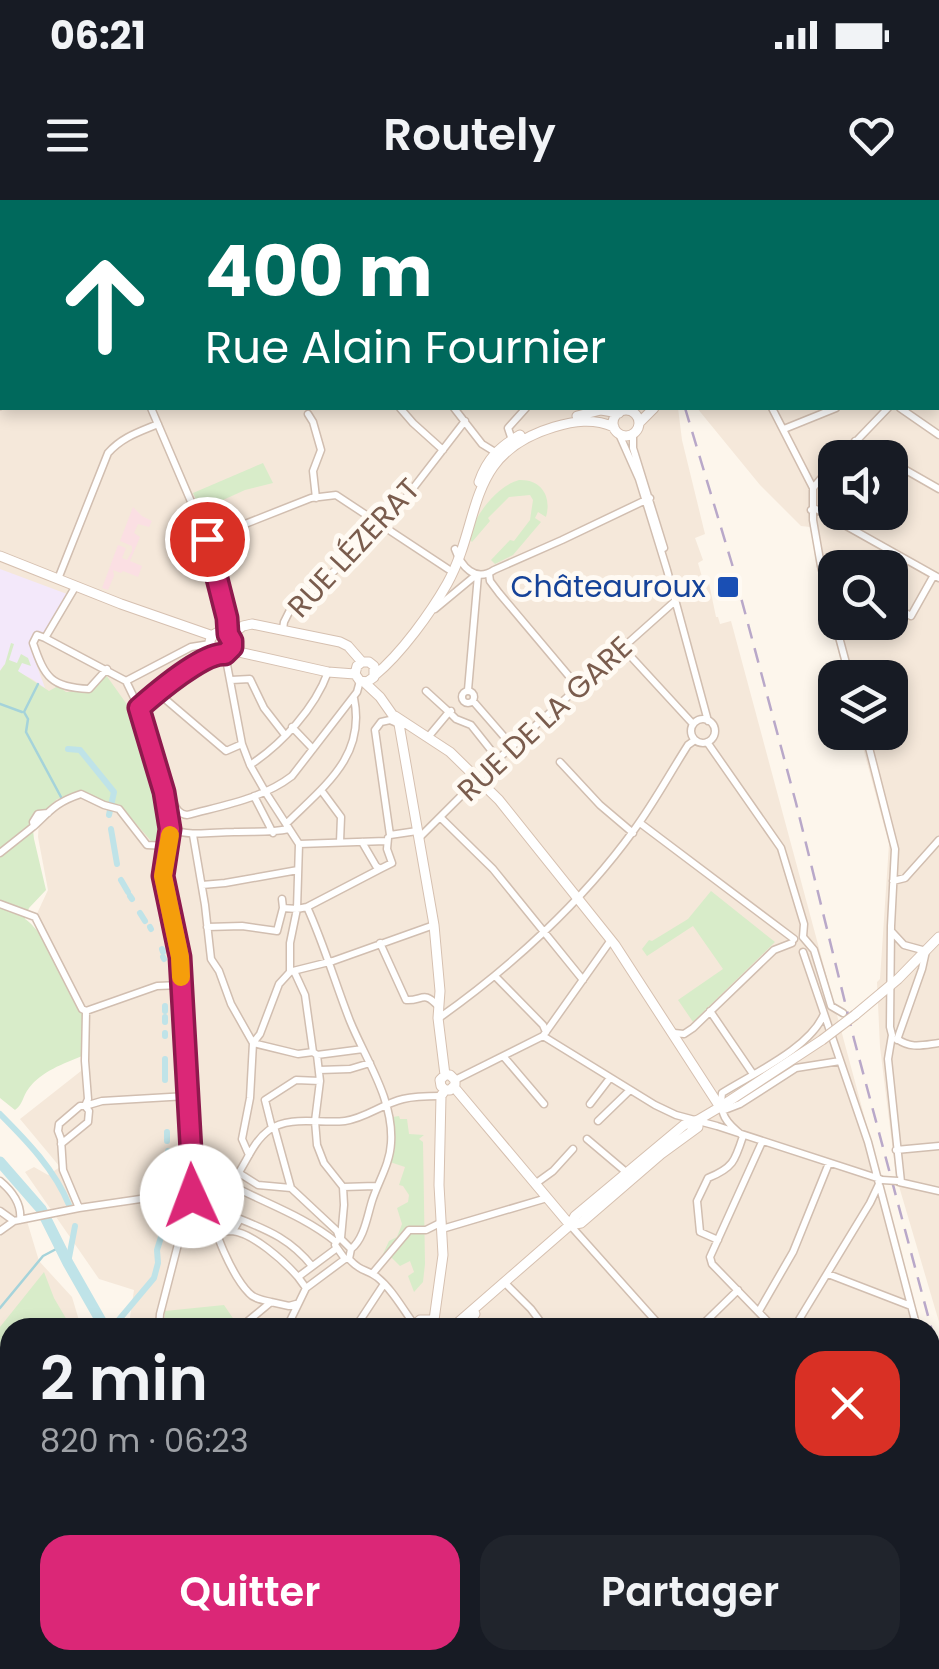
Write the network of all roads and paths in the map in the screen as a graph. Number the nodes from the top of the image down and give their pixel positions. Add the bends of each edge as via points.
1 (152, 410) edge
2 (402, 410) edge
3 (456, 410) edge
4 (523, 410) edge
5 (626, 410) edge
6 (652, 410) edge
7 (773, 410) edge
8 (831, 410) edge
9 (886, 410) edge
10 (903, 410) edge
11 (308, 414) dead end
12 (465, 422) junction
13 (639, 423) junction
14 (158, 425) junction
15 (616, 430) junction
16 (784, 430) junction
17 (634, 434) junction
18 (939, 435) edge
19 (856, 440) edge
20 (514, 442) junction
21 (443, 450) junction
22 (491, 457) junction
23 (908, 472) edge
24 (818, 482) edge
25 (813, 488) junction
26 (939, 489) edge
27 (316, 498) junction
28 (647, 498) junction
29 (811, 510) junction
30 (384, 526) junction
31 (207, 539) junction
32 (818, 550) edge
33 (456, 552) junction
34 (0, 559) edge
35 (450, 570) junction
36 (668, 570) junction
37 (489, 574) junction
38 (477, 575) junction
39 (936, 576) edge
40 (58, 579) junction
41 (74, 589) junction
42 (674, 598) junction
43 (107, 600) junction
44 (126, 607) junction
45 (908, 615) edge
46 (426, 616) junction
47 (227, 618) junction
48 (243, 626) junction
49 (283, 630) junction
50 (193, 634) junction
51 (229, 635) junction
52 (41, 636) junction
53 (217, 646) junction
54 (191, 647) junction
55 (623, 648) junction
56 (107, 669) junction
57 (328, 672) junction
58 (366, 674) junction
59 (126, 680) junction
60 (232, 680) junction
61 (579, 688) junction
62 (468, 690) junction
63 (426, 691) dead end
64 (158, 692) junction
65 (354, 696) junction
66 (473, 701) junction
67 (139, 708) junction
68 (450, 711) junction
69 (397, 720) junction
70 (701, 722) junction
71 (292, 728) junction
72 (285, 735) junction
73 (429, 736) junction
74 (695, 740) junction
75 (707, 742) junction
76 (242, 744) junction
77 (513, 746) junction
78 (313, 749) junction
79 (870, 750) edge
80 (498, 760) junction
81 (560, 762) dead end
82 (250, 764) junction
83 (478, 778) junction
84 (320, 790) junction
85 (164, 792) junction
86 (266, 793) junction
87 (254, 796) junction
88 (440, 817) junction
89 (640, 822) junction
90 (288, 826) junction
91 (170, 829) junction
92 (633, 832) junction
93 (273, 833) junction
94 (193, 834) junction
95 (418, 834) junction
96 (939, 840) edge
97 (362, 841) junction
98 (340, 842) junction
99 (386, 842) junction
100 (299, 844) junction
101 (168, 846) junction
102 (0, 853) edge
103 (380, 869) junction
104 (298, 870) junction
105 (893, 881) junction
106 (202, 885) junction
107 (282, 898) dead end
108 (578, 900) junction
109 (0, 904) edge
110 (307, 906) junction
111 (282, 908) junction
112 (297, 909) junction
113 (434, 925) junction
114 (891, 926) junction
115 (207, 927) junction
116 (544, 930) junction
117 (277, 932) junction
118 (292, 934) junction
119 (939, 937) edge
120 (611, 940) junction
121 (805, 940) junction
122 (793, 941) junction
123 (380, 943) junction
124 (926, 951) junction
125 (802, 952) junction
126 (328, 961) junction
127 (292, 971) junction
128 (495, 976) junction
129 (583, 980) junction
130 (181, 985) junction
131 (890, 986) junction
132 (438, 1006) junction
133 (86, 1010) junction
134 (710, 1010) junction
135 (828, 1010) junction
136 (855, 1015) junction
137 (438, 1018) junction
138 (674, 1033) junction
139 (544, 1034) junction
140 (895, 1038) junction
141 (939, 1042) edge
142 (253, 1043) junction
143 (363, 1049) junction
144 (315, 1053) junction
145 (504, 1057) junction
146 (840, 1061) junction
147 (370, 1063) junction
148 (319, 1071) junction
149 (753, 1074) junction
150 (610, 1078) junction
151 (320, 1081) junction
152 (446, 1088) junction
153 (630, 1090) junction
154 (188, 1096) junction
155 (249, 1099) junction
156 (266, 1100) junction
157 (544, 1104) dead end
158 (590, 1104) dead end
159 (85, 1106) junction
160 (387, 1106) junction
161 (721, 1109) junction
162 (676, 1115) junction
163 (315, 1121) junction
164 (598, 1121) dead end
165 (698, 1123) junction
166 (272, 1128) junction
167 (676, 1130) junction
168 (743, 1136) junction
169 (587, 1139) dead end
170 (762, 1142) junction
171 (61, 1144) junction
172 (939, 1146) edge
173 (573, 1149) dead end
174 (896, 1150) junction
175 (249, 1155) junction
176 (830, 1163) junction
177 (626, 1172) junction
178 (240, 1174) junction
179 (880, 1180) junction
180 (0, 1181) edge
181 (899, 1182) junction
182 (534, 1184) junction
183 (230, 1185) junction
184 (376, 1186) junction
185 (343, 1187) junction
186 (292, 1188) junction
187 (939, 1192) edge
188 (193, 1193) junction
189 (547, 1198) junction
190 (76, 1209) junction
191 (0, 1211) edge
192 (19, 1220) junction
193 (442, 1225) junction
194 (570, 1225) junction
195 (0, 1231) edge
196 (234, 1231) junction
197 (216, 1233) junction
198 (718, 1240) junction
199 (338, 1242) junction
200 (351, 1248) junction
201 (347, 1259) junction
202 (312, 1266) junction
203 (372, 1273) junction
204 (828, 1274) junction
205 (298, 1277) junction
206 (504, 1282) junction
207 (384, 1284) junction
208 (306, 1288) junction
209 (738, 1290) junction
210 (271, 1302) junction
211 (296, 1304) junction
212 (911, 1306) junction
213 (759, 1312) junction
214 (160, 1318) edge
215 (251, 1318) edge
216 (290, 1318) edge
217 (362, 1318) edge
218 (407, 1318) edge
219 (439, 1318) edge
220 (462, 1318) edge
221 (472, 1318) edge
222 (538, 1318) edge
223 (651, 1318) edge
224 (712, 1318) edge
225 (765, 1318) edge
226 (800, 1318) edge
227 (914, 1318) edge

1 - 14 street
2 - 21 street
3 - 12 street
4 - 20 street via 508,428
5 - 13 main road
5 - 15 main road via 614,419
5 - 20 main road via 576,416
6 - 13 main road
7 - 16 street
8 - 16 street
9 - 19 street
10 - 18 street
11 - 27 street via 321,450 313,470
12 - 21 street, RUE LÉZERAT
12 - 22 street
13 - 17 main road
14 - 31 street
14 - 40 street via 117,442 108,453
15 - 17 main road
15 - 20 main road via 588,420 570,422
15 - 28 street
16 - 25 street
17 - 28 street
20 - 22 main road
21 - 30 street, RUE LÉZERAT
22 - 33 main road
23 - 26 street
24 - 25 street
25 - 29 street
27 - 30 street via 336,495
27 - 31 street
28 - 36 street
28 - 36 street
28 - 37 street
29 - 32 street
29 - 39 street
30 - 35 street
30 - 49 street, RUE LÉZERAT via 289,612
31 - 47 street
33 - 35 main road
33 - 38 street
34 - 40 main road
34 - 41 main road
35 - 46 main road
36 - 42 street
37 - 38 street
37 - 61 street
38 - 46 street
38 - 62 street
39 - 45 street
40 - 43 main road
41 - 43 main road
41 - 52 street
42 - 55 street, RUE DE LA GARE
42 - 70 street
43 - 44 main road
44 - 50 main road
44 - 53 main road
46 - 58 main road via 394,654
47 - 48 street
47 - 51 street
48 - 49 main road
48 - 51 main road
49 - 58 main road via 348,646
50 - 53 main road
50 - 54 street
51 - 53 main road via 222,632
51 - 53 main road via 232,641
52 - 56 street
52 - 56 street via 33,643 55,682 90,688
53 - 54 street
53 - 57 main road
53 - 60 street
53 - 64 street
54 - 59 street
55 - 61 street, RUE DE LA GARE
55 - 70 street
56 - 59 street
57 - 58 main road
57 - 71 street
58 - 65 street
58 - 69 main road
59 - 67 street
60 - 72 street via 250,679
60 - 76 street
61 - 77 street, RUE DE LA GARE
62 - 66 street
62 - 66 street via 462,702
63 - 68 street
64 - 67 street
64 - 76 street via 226,751
65 - 78 street
65 - 84 street via 352,749
66 - 77 street
67 - 85 street
68 - 73 street
68 - 80 street via 471,725
69 - 73 main road
69 - 95 main road
69 - 99 street via 375,730
70 - 74 street via 691,732
70 - 75 street via 714,731
71 - 72 street
71 - 78 street
72 - 82 street
73 - 83 main road
74 - 75 street
74 - 89 street
75 - 121 street via 781,848
76 - 82 street
77 - 80 street, RUE DE LA GARE
78 - 86 street via 292,776
79 - 105 street via 895,849
80 - 83 street, RUE DE LA GARE
81 - 92 street
82 - 86 street
83 - 88 street, RUE DE LA GARE
83 - 108 main road
84 - 90 street
84 - 98 street via 341,817
85 - 87 street via 182,814
85 - 91 street
86 - 87 street
86 - 90 street
87 - 93 street
88 - 95 street, RUE DE LA GARE
88 - 116 street
89 - 92 street
89 - 122 street
90 - 93 street
90 - 100 street
91 - 94 street
91 - 101 street
92 - 108 street
93 - 94 street
94 - 106 street
95 - 99 street
95 - 113 main road
96 - 105 street via 905,878
97 - 98 street
97 - 99 street
97 - 103 street
98 - 100 street
99 - 103 street via 392,863
100 - 104 street
101 - 102 street via 147,845 119,809 81,794 38,814 34,826
101 - 130 street via 163,876
103 - 110 street
104 - 106 street
104 - 112 street
105 - 114 street
106 - 115 street
107 - 111 street
108 - 116 street
108 - 120 main road
109 - 133 street via 36,917
110 - 112 street
110 - 126 street
111 - 112 street
111 - 117 street
112 - 118 street
113 - 123 street
113 - 132 main road
114 - 124 street via 900,942
114 - 131 street
115 - 117 street
115 - 142 street via 212,959
116 - 128 street
116 - 129 street
117 - 118 street
118 - 127 street
119 - 124 main road
120 - 129 street
120 - 138 main road
121 - 122 street
121 - 125 street
121 - 135 street via 814,950
122 - 125 street via 794,951
122 - 134 street via 774,950
123 - 126 street
123 - 132 street via 406,1000 424,996
124 - 131 main road
124 - 140 street
125 - 135 street
126 - 127 street
126 - 143 street
127 - 142 street via 279,984
127 - 144 street via 305,994
128 - 137 street
128 - 139 street
129 - 139 street
130 - 133 street via 157,986
130 - 154 street
131 - 136 main road
131 - 140 street
132 - 137 main road
133 - 159 street
134 - 138 street via 684,1034
134 - 149 street
135 - 136 street
135 - 146 street
135 - 149 street via 808,1039
136 - 161 main road, bridge
137 - 152 main road
138 - 161 main road
139 - 145 street
139 - 150 street
140 - 141 street via 913,1047
140 - 174 street via 888,1059
142 - 144 street
142 - 155 street
143 - 144 street
143 - 147 street
144 - 148 street
145 - 152 street
145 - 157 street
146 - 161 street via 796,1068
146 - 179 street
147 - 148 street
147 - 160 street
148 - 151 street
149 - 161 street via 722,1092
150 - 153 street
150 - 158 street
151 - 156 street via 296,1080
151 - 163 street
152 - 160 street
152 - 182 main road
152 - 193 main road
153 - 162 street
153 - 164 street
154 - 159 street
154 - 188 street
155 - 156 street
155 - 175 street via 242,1139
156 - 166 street
159 - 171 street via 88,1122
159 - 171 street via 59,1124
160 - 163 street via 343,1121
160 - 184 street via 391,1147
161 - 165 main road
161 - 168 street
162 - 165 street
162 - 167 street
163 - 166 street
163 - 185 street via 324,1164
165 - 167 main road
165 - 168 street
165 - 194 main road via 582,1223
166 - 175 street
166 - 186 street
167 - 177 main road
168 - 170 street
168 - 198 street via 726,1171 708,1178 697,1202 700,1232
169 - 177 street
170 - 176 street
170 - 198 street
171 - 190 street
172 - 174 street
173 - 182 street
174 - 181 street
175 - 178 street
176 - 179 street
176 - 213 street
177 - 194 main road
178 - 183 street
178 - 186 street via 268,1188
179 - 181 street, bridge
179 - 204 street
179 - 212 street
180 - 192 street via 17,1202
181 - 187 street
182 - 189 main road
183 - 188 street
183 - 197 street via 212,1215
183 - 199 street via 292,1212
184 - 185 street
184 - 200 street
185 - 199 street
186 - 199 street via 337,1232
188 - 190 street
188 - 214 street
189 - 193 street
189 - 194 main road
190 - 192 street
191 - 192 street
192 - 195 street
193 - 203 street via 409,1230
193 - 219 main road
194 - 206 main road
194 - 223 street
196 - 197 street
196 - 202 street via 240,1219 266,1230
196 - 205 street via 254,1239
197 - 210 street via 250,1295
198 - 209 street via 712,1264
199 - 200 street
199 - 201 street
199 - 202 street
200 - 201 street
201 - 203 street
201 - 208 street
202 - 205 street
203 - 207 street
204 - 212 street
204 - 226 street
205 - 208 street
206 - 220 main road
206 - 221 main road
206 - 222 street
207 - 217 street
207 - 218 street
208 - 211 street
209 - 213 street
209 - 224 street
210 - 211 street
210 - 215 street
211 - 216 street
212 - 227 street
213 - 225 street

